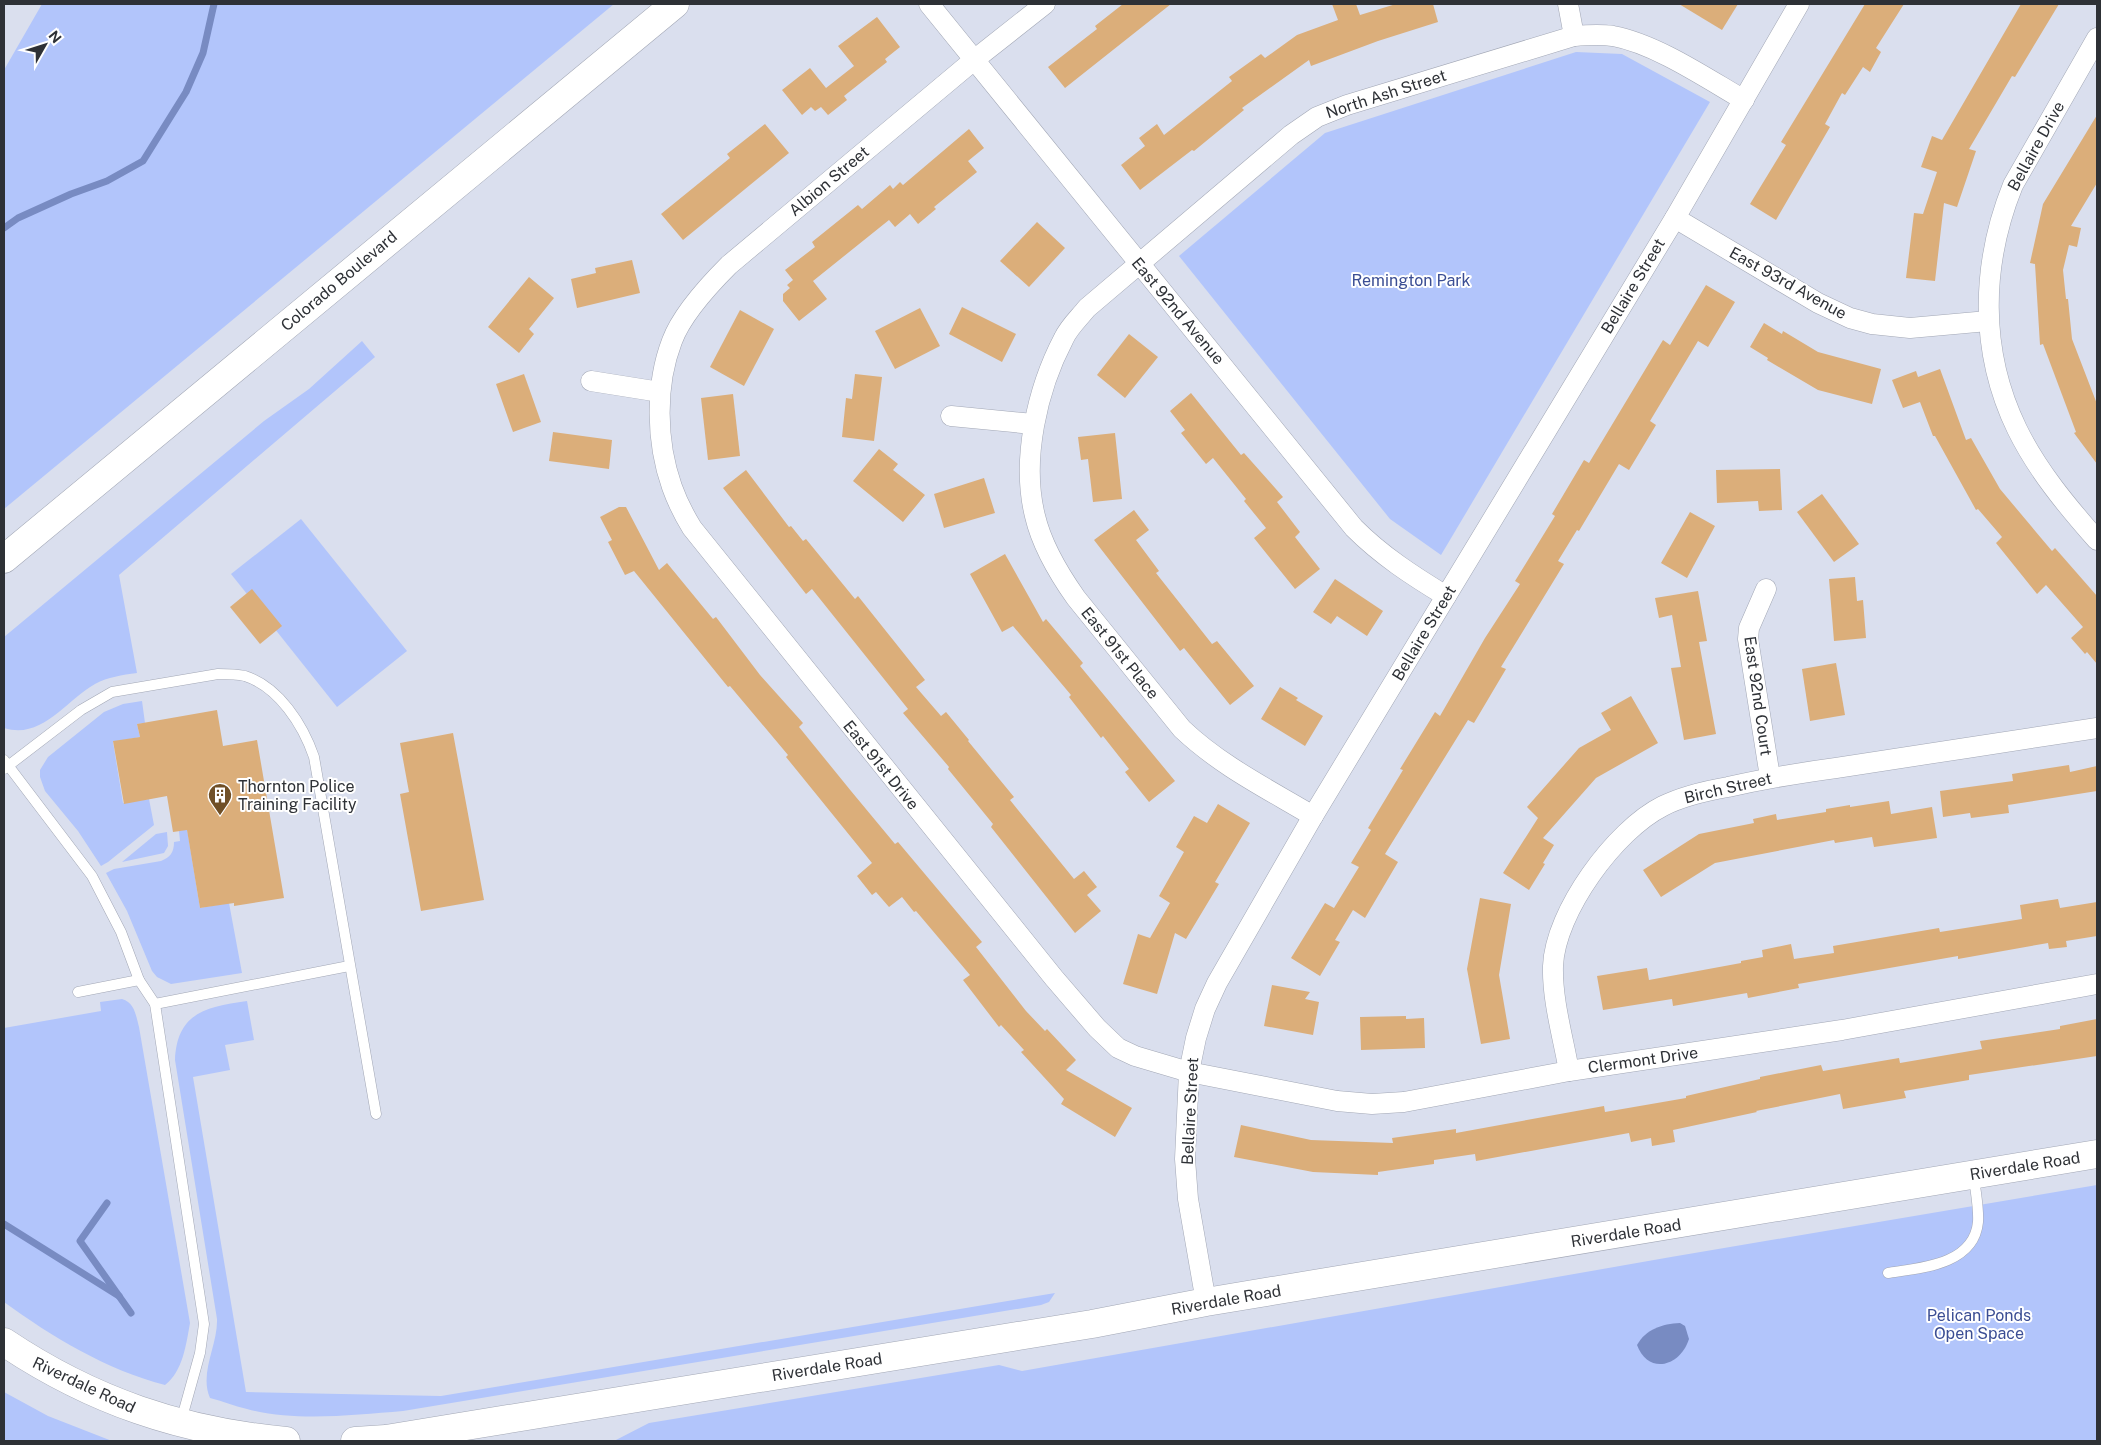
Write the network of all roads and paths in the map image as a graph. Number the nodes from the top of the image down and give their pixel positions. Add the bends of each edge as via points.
1 (675, 4) edge
2 (928, 4) edge
3 (1045, 4) edge
4 (1568, 4) edge
5 (1799, 4) edge
6 (1574, 36) junction
7 (2097, 38) edge
8 (974, 60) junction
9 (1744, 100) junction
10 (1674, 218) junction
11 (1138, 263) junction
12 (1988, 321) junction
13 (591, 381) dead end
14 (660, 392) junction
15 (951, 416) dead end
16 (1034, 424) junction
17 (2097, 540) edge
18 (4, 559) edge
19 (1766, 589) dead end
20 (1446, 596) junction
21 (2097, 728) edge
22 (5, 765) edge
23 (1770, 778) junction
24 (1313, 816) junction
25 (349, 966) junction
26 (139, 980) junction
27 (2097, 984) edge
28 (78, 992) dead end
29 (155, 1004) junction
30 (1569, 1071) junction
31 (1189, 1072) junction
32 (376, 1114) dead end
33 (2097, 1154) edge
34 (1974, 1175) junction
35 (1888, 1273) dead end
36 (1206, 1302) junction
37 (4, 1342) edge
38 (180, 1424) junction
39 (286, 1441) edge
40 (355, 1441) edge

1 - 18 street, Colorado Boulevard
2 - 8 street, East 92nd Avenue
3 - 8 street, Albion Street
4 - 6 street
5 - 9 street, Bellaire Street
6 - 9 street, North Ash Street via 1596,34 1635,42
6 - 11 street, North Ash Street via 1317,117
7 - 12 street, Bellaire Drive via 2006,202 1994,242
8 - 11 street, East 92nd Avenue
8 - 14 street, Albion Street via 708,286 672,340
9 - 10 street, Bellaire Street
10 - 12 street, East 93rd Avenue via 1818,303 1850,318 1910,328
10 - 20 street, Bellaire Street
11 - 16 street, North Ash Street via 1087,308 1064,337 1048,372
11 - 20 street, East 92nd Avenue via 1354,528 1404,571
12 - 17 street via 1995,368 2018,431 2050,483
13 - 14 street
14 - 31 street, East 91st Drive via 662,439 671,486 692,528 708,550 1097,1028 1118,1048
15 - 16 street
16 - 24 street, East 91st Place via 1031,487 1035,516 1063,580 1182,729 1202,748
19 - 23 street, East 92nd Court via 1749,628 1748,639
20 - 24 street, Bellaire Street
21 - 23 street, Birch Street
22 - 25 lane via 81,710 112,692 218,674 246,676 271,692 308,740 314,757
22 - 26 lane via 92,876
23 - 30 street, Birch Street via 1692,794 1662,806 1625,834 1588,879 1560,932 1553,966
24 - 31 street, Bellaire Street via 1218,982 1205,1009
25 - 29 lane
25 - 32 lane
26 - 28 lane
26 - 29 lane
27 - 30 street, Clermont Drive via 1842,1030
29 - 38 lane via 204,1324 200,1353
30 - 31 street, Clermont Drive via 1404,1102 1372,1104 1337,1101
31 - 36 street, Bellaire Street via 1185,1159 1188,1199
33 - 34 street, Riverdale Road
34 - 35 lane via 1978,1223 1972,1240 1959,1254 1934,1266
34 - 36 street, Riverdale Road
36 - 40 street, Riverdale Road via 1034,1334
37 - 38 street, Riverdale Road via 58,1376 137,1411
38 - 39 street, Riverdale Road via 217,1433

